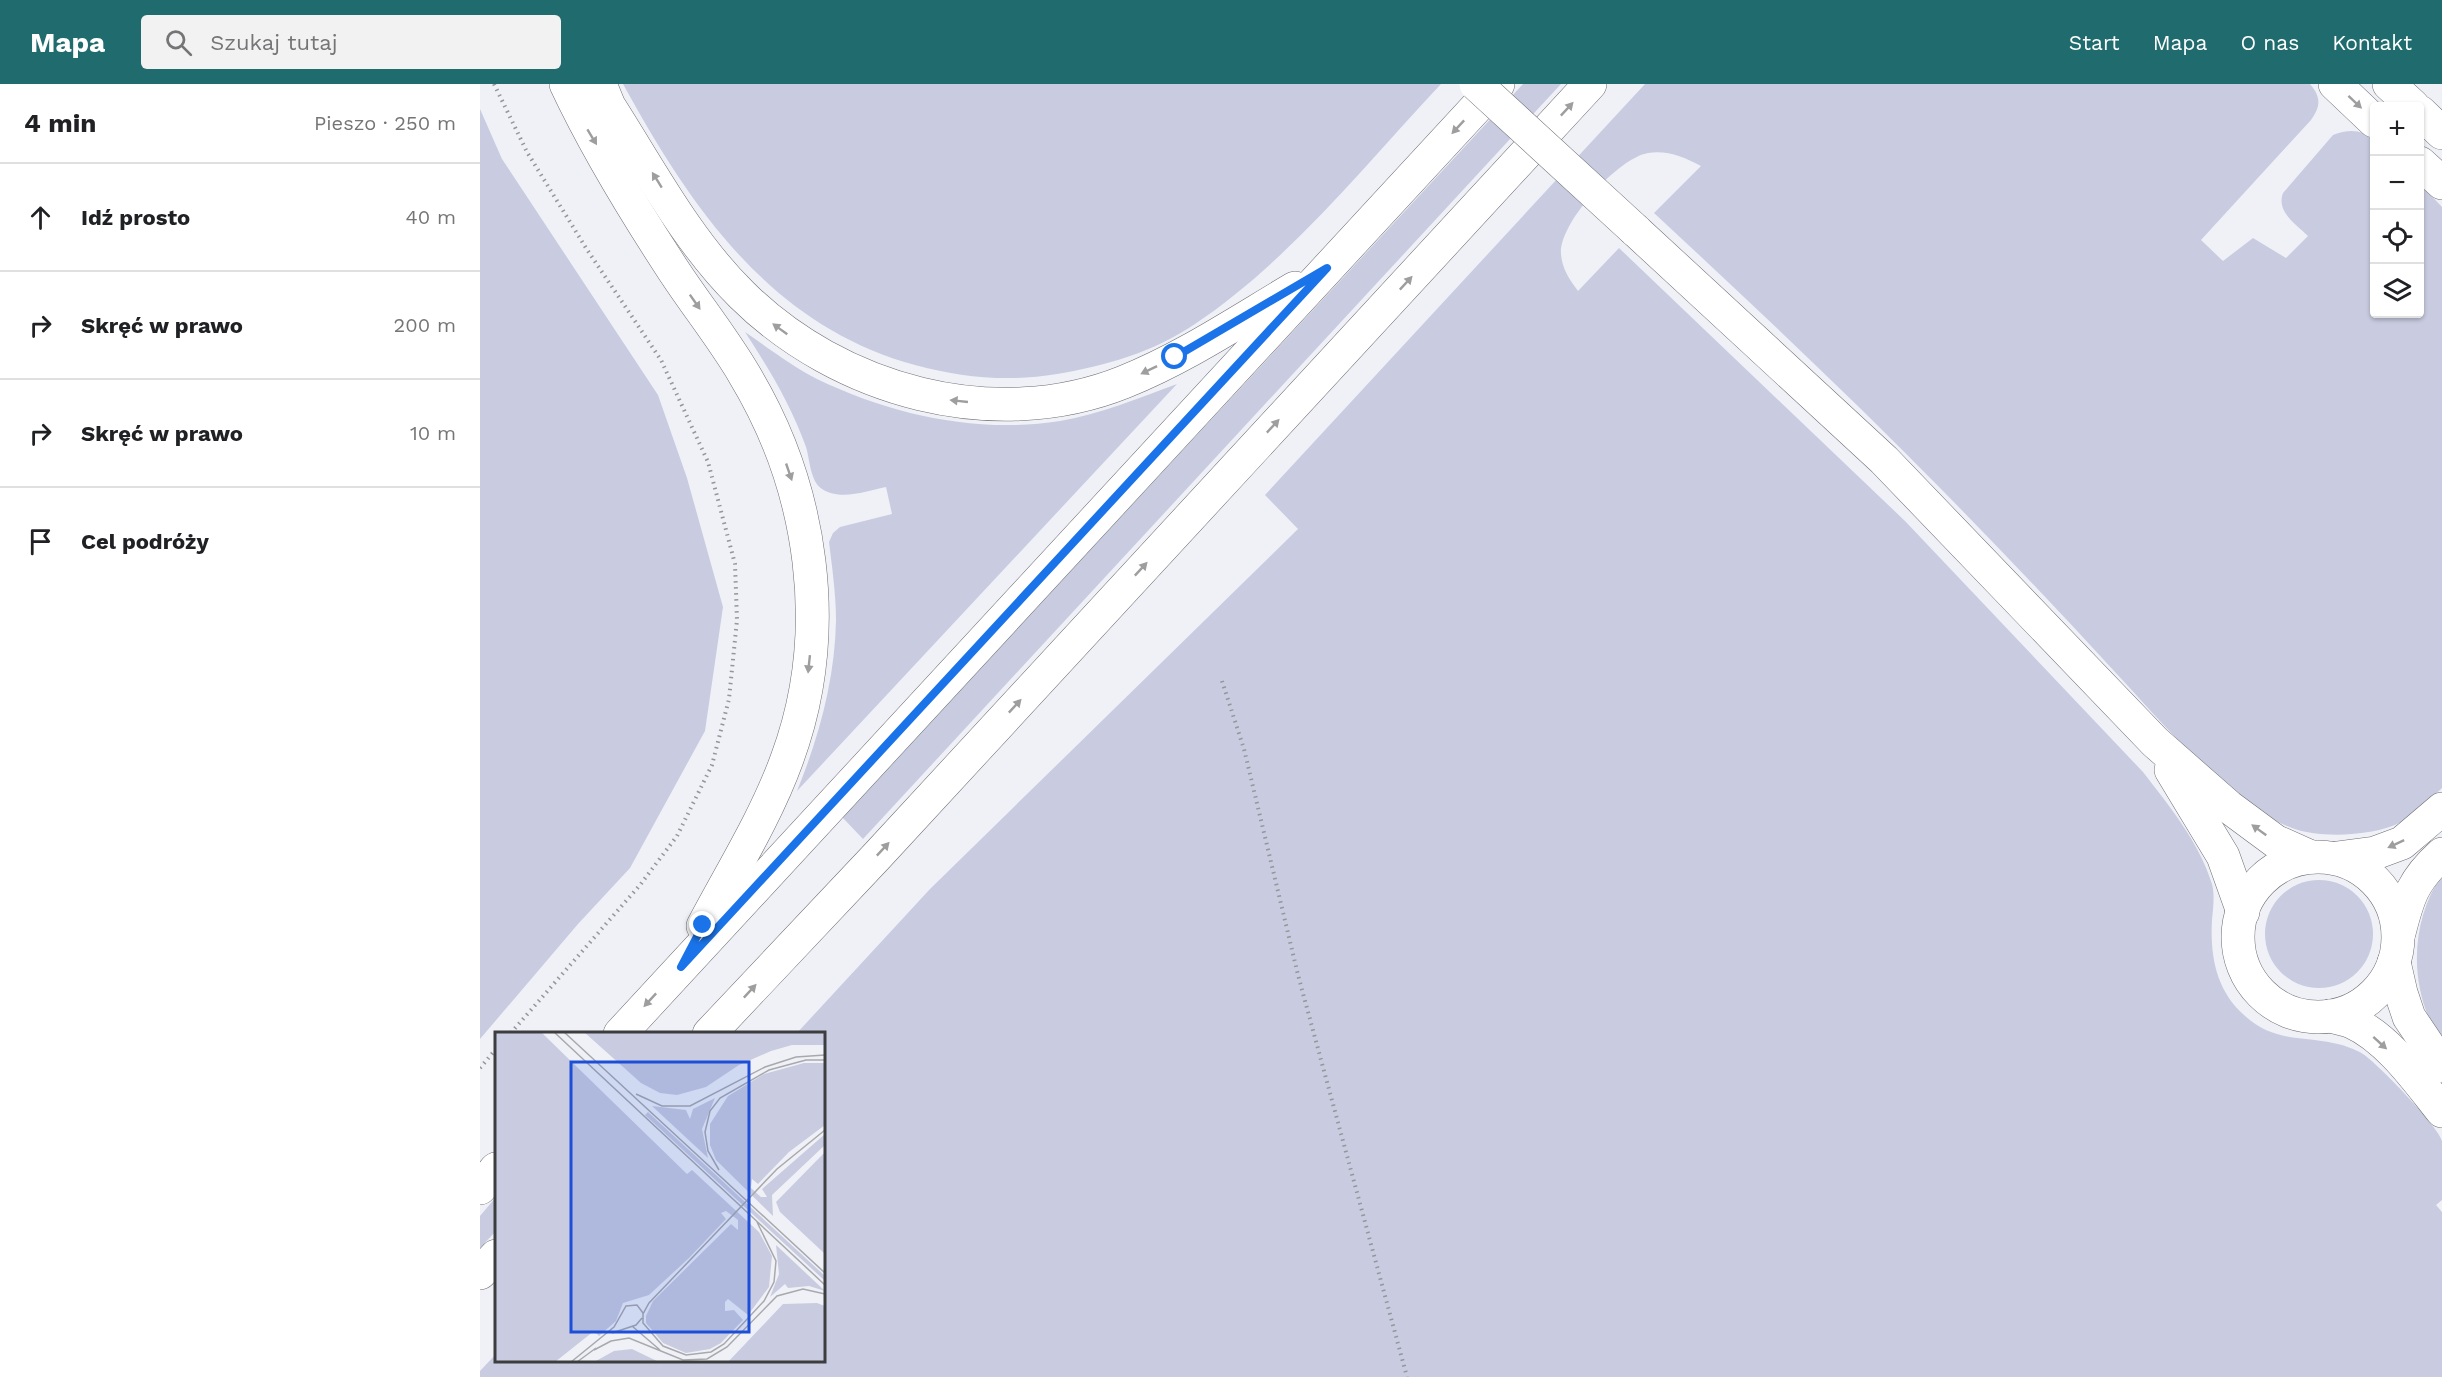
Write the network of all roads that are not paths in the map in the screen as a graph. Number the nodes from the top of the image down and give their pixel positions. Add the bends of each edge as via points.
1 (566, 84) edge
2 (600, 84) edge
3 (1476, 84) edge
4 (1497, 84) edge
5 (1590, 84) edge
6 (2335, 84) edge
7 (2389, 84) edge
8 (2409, 102) edge
9 (2424, 116) edge
10 (2370, 117) edge
11 (2442, 133) edge
12 (2424, 167) edge
13 (2442, 183) edge
14 (1327, 268) junction
15 (2155, 742) junction
16 (2442, 809) edge
17 (2442, 854) edge
18 (2324, 858) junction
19 (2243, 912) junction
20 (2396, 950) junction
21 (681, 967) junction
22 (2330, 1016) junction
23 (622, 1032) edge
24 (712, 1032) edge
25 (2442, 1066) edge
26 (2442, 1111) edge
27 (495, 1170) edge
28 (480, 1188) edge
29 (495, 1257) edge
30 (480, 1273) edge

1 -> 21 main road via 587,129 668,262 744,374 791,475 808,545 813,626 809,670 788,758 770,800
14 -> 2 main road via 1192,349 1090,393 999,403 914,393 874,381 802,345 741,294 698,245 609,106
3 - 15 main road, bridge via 1884,460
4 -> 14 main road
24 -> 5 main road
6 -> 10 main road
7 - 8 main road
9 - 11 main road
12 - 13 main road
14 - 21 main road
18 -> 15 main road via 2275,841
15 - 19 main road via 2223,856
16 -> 18 main road via 2402,843 2375,853
17 - 20 main road via 2410,893
18 - 19 main road via 2286,863 2269,873 2255,887
18 - 20 main road via 2361,869 2379,884 2391,902 2397,922
19 - 22 main road via 2240,952 2258,989 2287,1010 2303,1016
20 - 22 main road via 2384,983 2371,997 2355,1008
20 - 25 main road via 2401,993 2409,1017
21 -> 23 main road
22 -> 26 main road via 2369,1032 2405,1064
27 - 28 main road
29 - 30 main road

